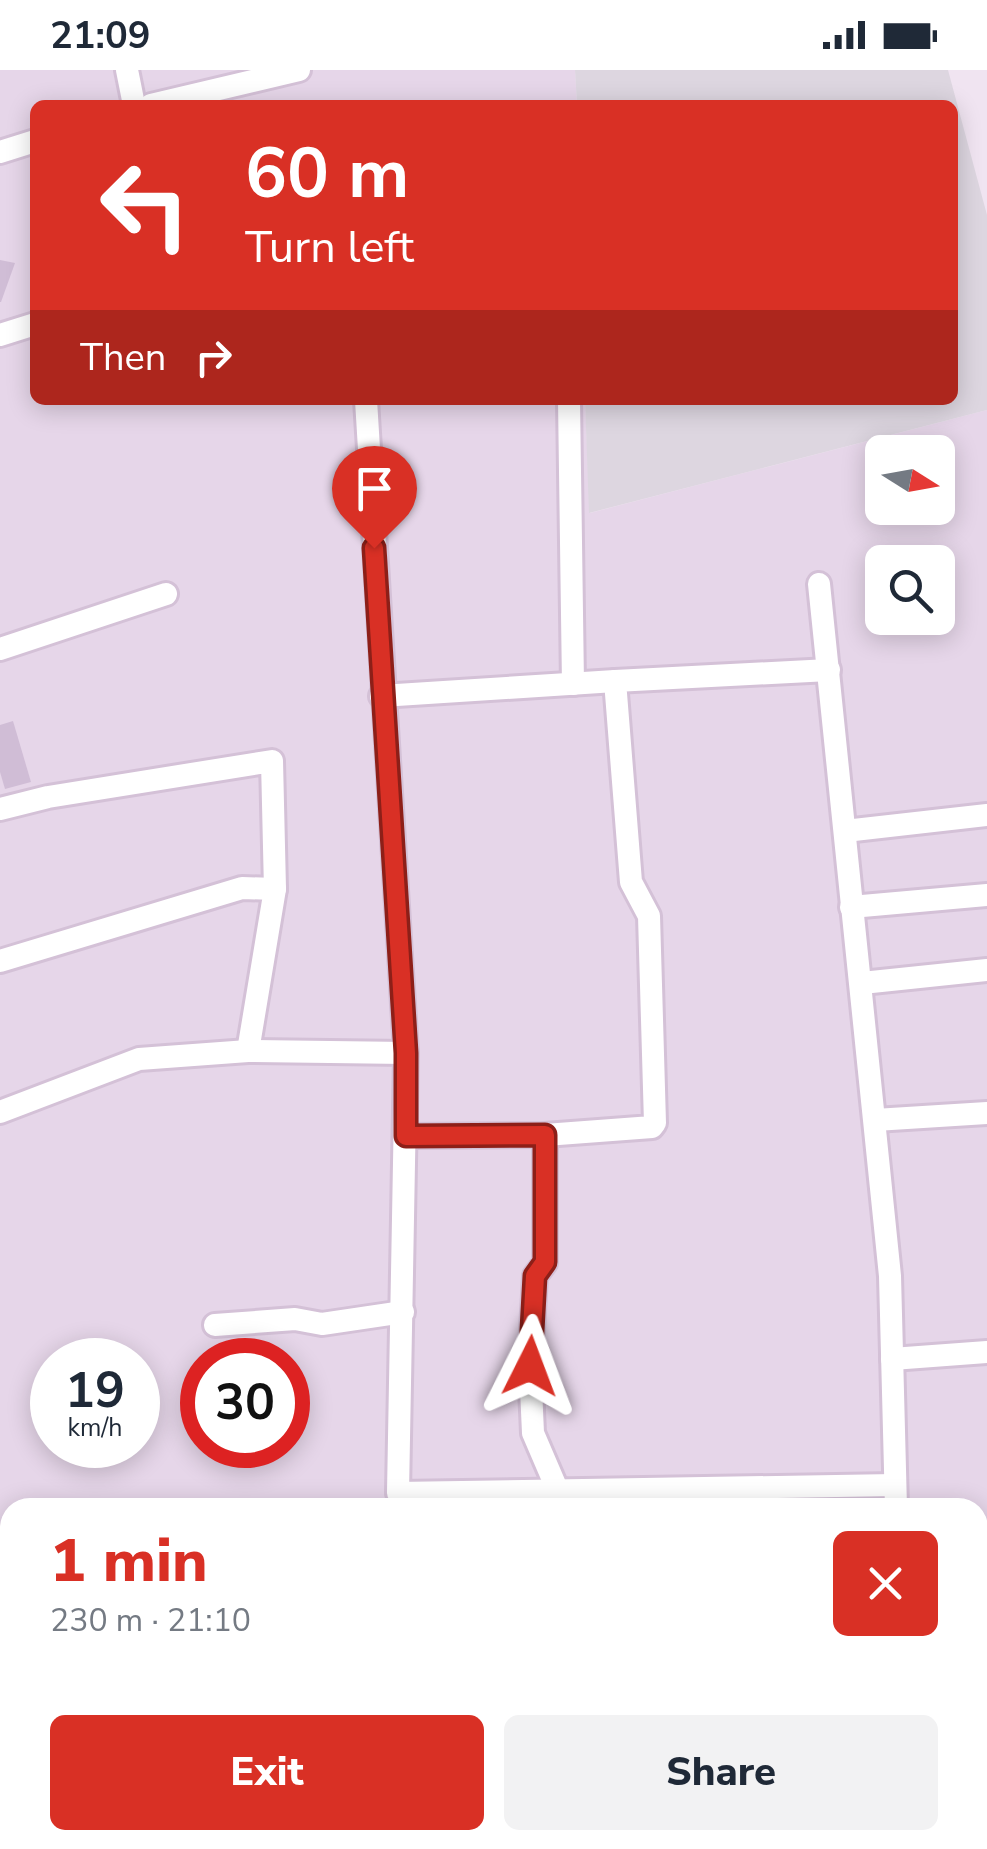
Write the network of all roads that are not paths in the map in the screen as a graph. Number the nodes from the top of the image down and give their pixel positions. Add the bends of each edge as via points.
1 (127, 70) edge
2 (300, 70) edge
3 (133, 100) edge
4 (172, 100) edge
5 (30, 142) edge
6 (0, 152) edge
7 (30, 326) edge
8 (0, 335) edge
9 (366, 405) edge
10 (569, 405) edge
11 (819, 584) dead end
12 (166, 594) dead end
13 (0, 648) edge
14 (829, 670) junction
15 (615, 682) junction
16 (572, 684) junction
17 (381, 696) junction
18 (0, 810) edge
19 (987, 815) edge
20 (845, 831) junction
21 (275, 890) junction
22 (987, 895) edge
23 (851, 907) junction
24 (0, 961) edge
25 (987, 970) edge
26 (862, 983) junction
27 (248, 1051) junction
28 (406, 1053) junction
29 (0, 1112) edge
30 (987, 1113) edge
31 (875, 1120) junction
32 (545, 1135) junction
33 (406, 1136) junction
34 (403, 1312) junction
35 (215, 1325) dead end
36 (987, 1352) edge
37 (892, 1359) junction
38 (895, 1496) edge
39 (747, 1497) edge
40 (398, 1498) edge
41 (557, 1498) edge
42 (654, 1498) edge

1 - 3 street
2 - 4 street
5 - 6 street
7 - 8 street
9 - 17 street
10 - 16 street
11 - 14 street
12 - 13 street
14 - 15 street
14 - 20 street
15 - 16 street
15 - 32 street via 630,882 649,916 657,1117 652,1127
16 - 17 street
17 - 28 street
18 - 21 street via 272,761
19 - 20 street
20 - 23 street
21 - 24 street via 242,888
21 - 27 street
22 - 23 street
23 - 26 street
25 - 26 street
26 - 31 street
27 - 28 street
27 - 29 street via 139,1059
28 - 33 street
30 - 31 street
31 - 37 street
32 - 33 street
32 - 41 street via 545,1262 535,1276 530,1366 533,1433
33 - 34 street
34 - 35 street via 322,1324 295,1319
34 - 40 street
36 - 37 street
37 - 38 street
38 - 39 street
39 - 42 street
41 - 42 street

